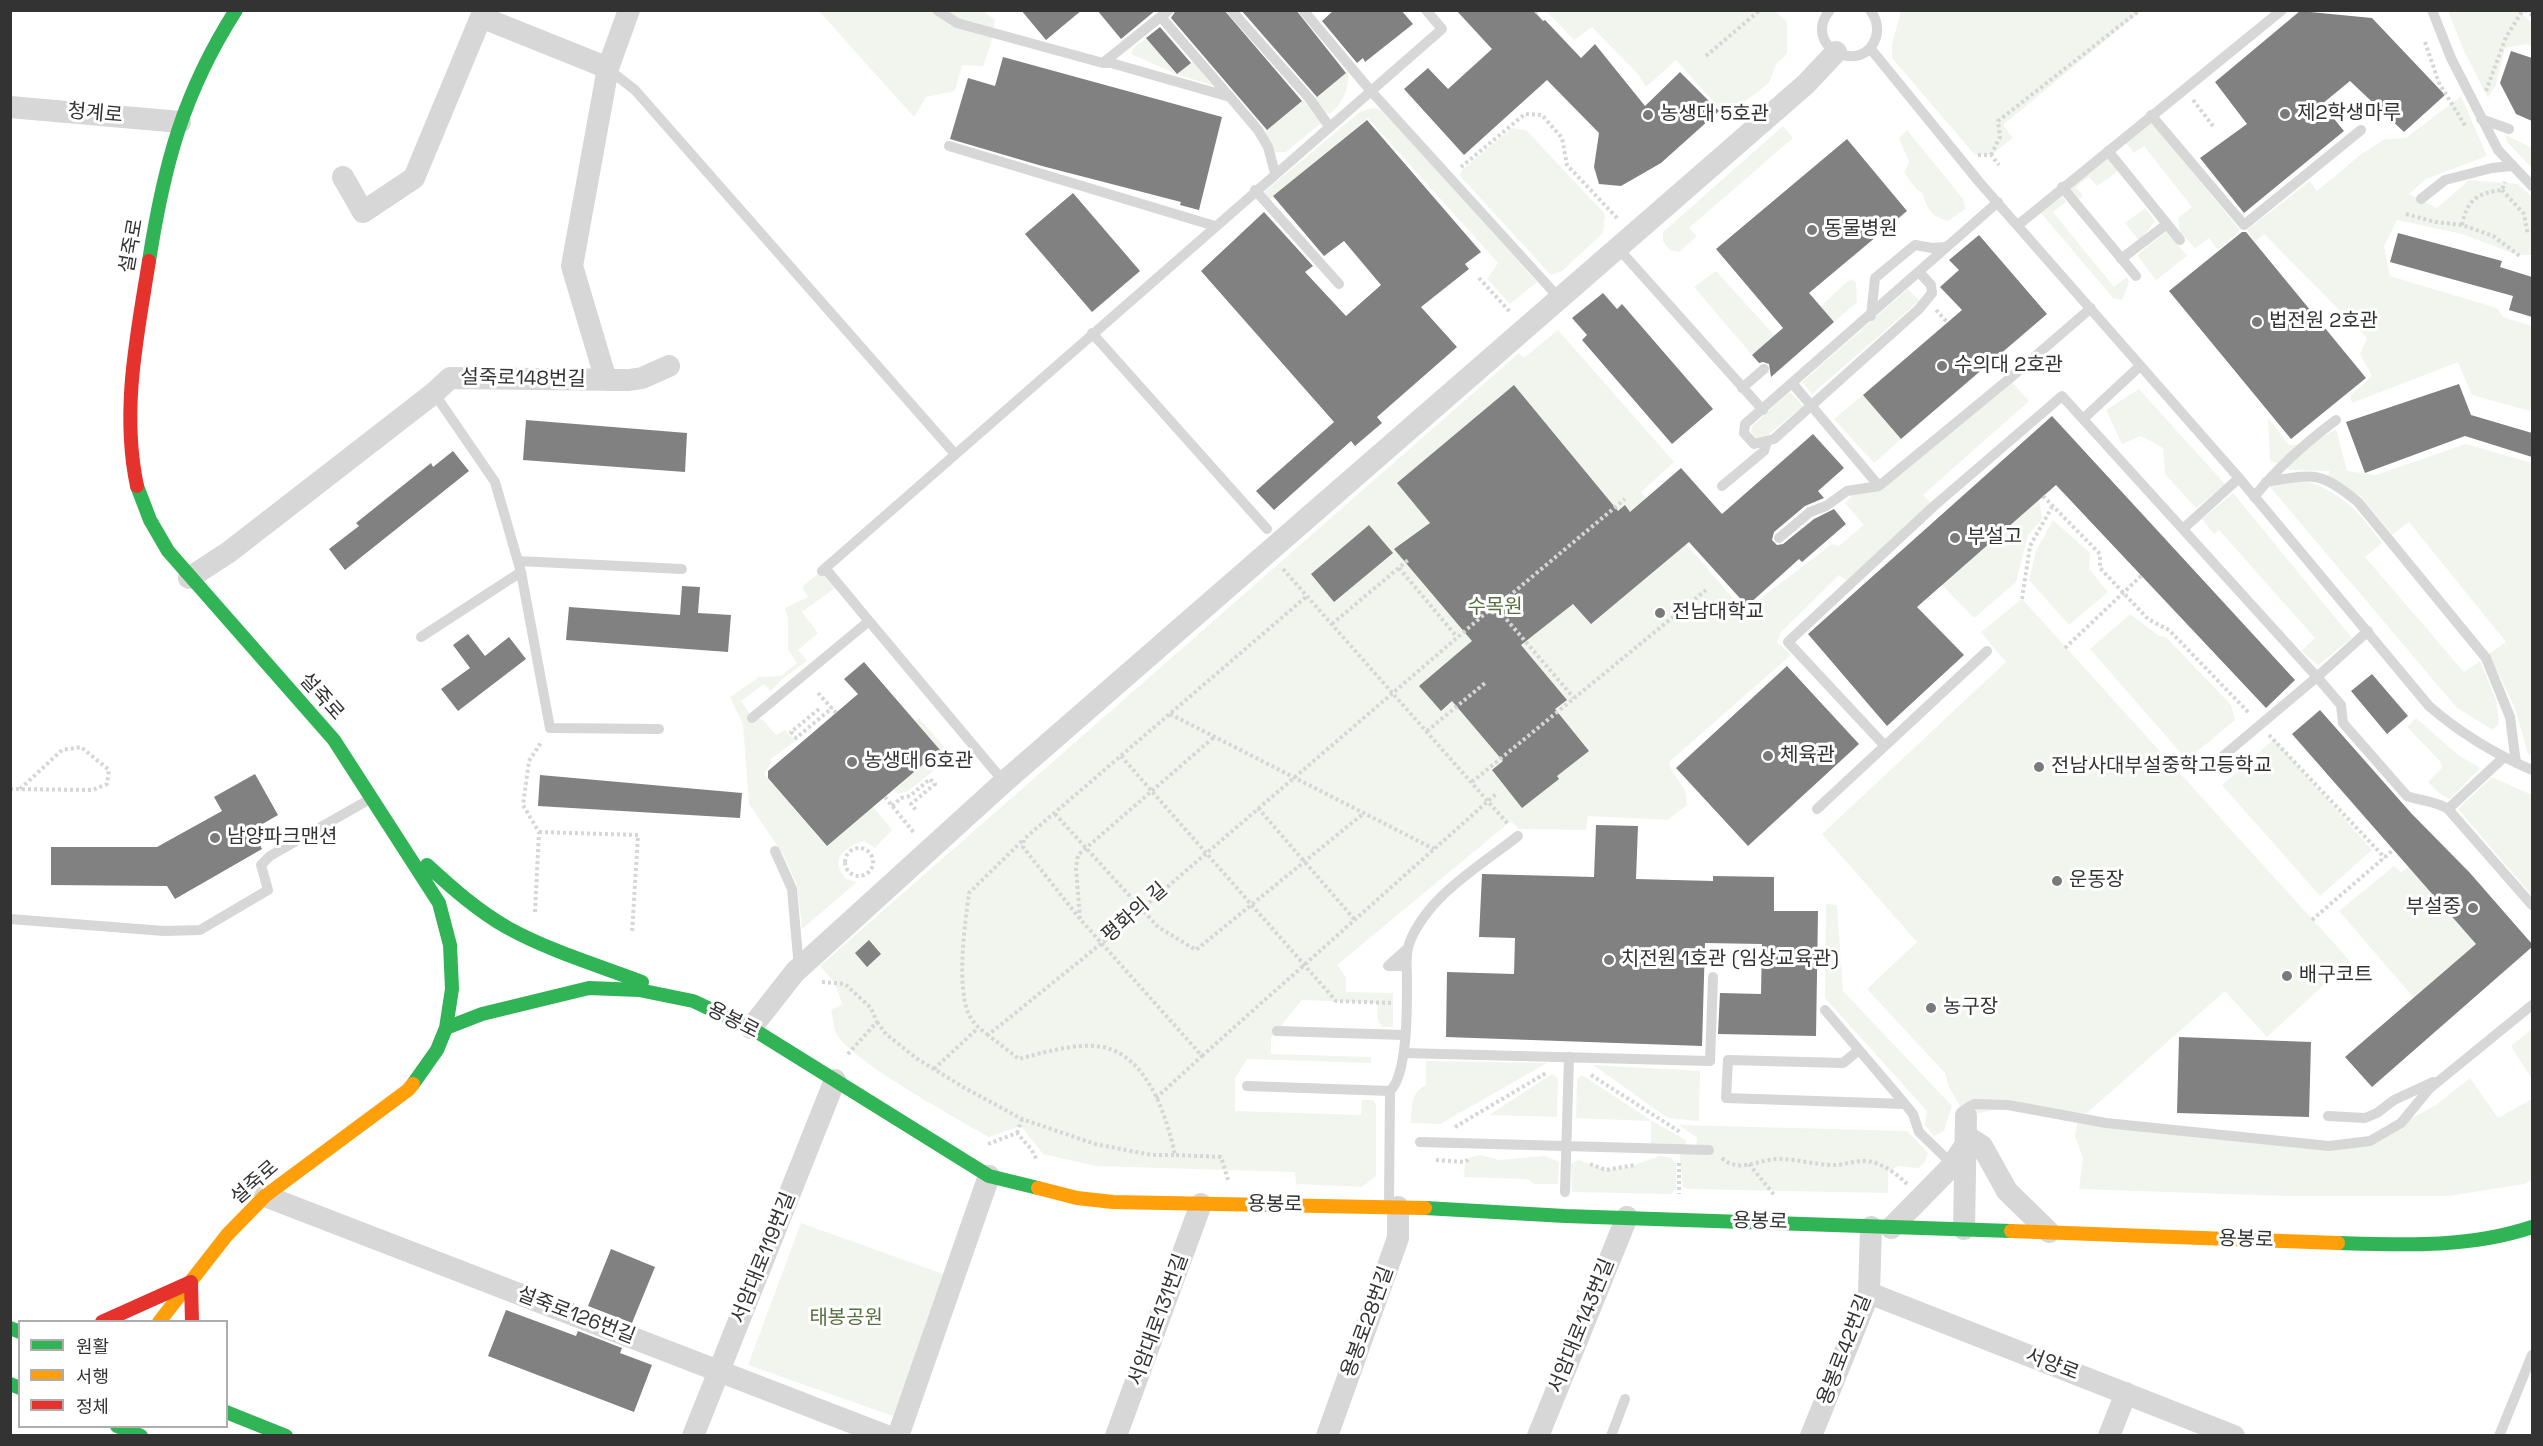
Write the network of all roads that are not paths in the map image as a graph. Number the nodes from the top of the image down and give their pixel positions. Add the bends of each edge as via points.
1 (236, 10) edge
2 (629, 10) edge
3 (938, 10) edge
4 (1231, 10) edge
5 (1303, 10) edge
6 (1426, 10) edge
7 (1830, 10) edge
8 (2432, 10) edge
9 (2280, 11) edge
10 (1873, 12) edge
11 (1165, 14) edge
12 (1870, 48) junction
13 (1836, 52) junction
14 (1103, 63) junction
15 (608, 68) junction
16 (1370, 90) junction
17 (1230, 97) junction
18 (10, 107) edge
19 (2151, 115) junction
20 (2481, 119) junction
21 (180, 122) junction
22 (1329, 126) junction
23 (2510, 129) dead end
24 (2361, 130) dead end
25 (949, 147) dead end
26 (2108, 151) junction
27 (2512, 166) junction
28 (1275, 173) junction
29 (343, 177) dead end
30 (2532, 186) edge
31 (2062, 187) junction
32 (1255, 190) junction
33 (2421, 199) dead end
34 (1998, 202) junction
35 (2167, 224) junction
36 (2018, 225) junction
37 (1215, 226) junction
38 (2180, 240) dead end
39 (1625, 242) junction
40 (1946, 247) junction
41 (2121, 259) junction
42 (1919, 272) junction
43 (2136, 276) dead end
44 (1339, 284) dead end
45 (1560, 300) junction
46 (2091, 308) junction
47 (1871, 316) junction
48 (1092, 333) junction
49 (669, 366) dead end
50 (2140, 366) junction
51 (1764, 369) dead end
52 (606, 380) junction
53 (1792, 384) junction
54 (1742, 388) junction
55 (434, 393) junction
56 (1811, 406) junction
57 (1762, 410) junction
58 (2083, 419) junction
59 (2336, 420) dead end
60 (1767, 441) junction
61 (955, 454) junction
62 (2239, 478) junction
63 (2266, 482) junction
64 (1722, 486) dead end
65 (1879, 486) junction
66 (2254, 496) junction
67 (2184, 528) junction
68 (1268, 529) dead end
69 (1779, 538) dead end
70 (519, 566) junction
71 (682, 569) dead end
72 (189, 578) junction
73 (869, 621) junction
74 (2368, 631) junction
75 (422, 637) dead end
76 (1987, 651) dead end
77 (2317, 677) junction
78 (752, 717) dead end
79 (658, 729) dead end
80 (1885, 746) junction
81 (2223, 756) dead end
82 (2503, 758) junction
83 (2516, 763) junction
84 (2532, 770) edge
85 (1004, 782) junction
86 (373, 798) junction
87 (1817, 809) dead end
88 (2448, 809) junction
89 (1518, 836) road end
90 (400, 840) junction
91 (775, 851) dead end
92 (2532, 904) edge
93 (10, 919) edge
94 (1408, 948) junction
95 (1406, 966) junction
96 (799, 968) junction
97 (1713, 977) dead end
98 (693, 1001) junction
99 (2532, 1005) edge
100 (1825, 1010) dead end
101 (446, 1028) junction
102 (751, 1028) junction
103 (1277, 1031) dead end
104 (1404, 1035) junction
105 (1859, 1050) junction
106 (1404, 1053) junction
107 (1569, 1057) junction
108 (835, 1080) junction
109 (2439, 1080) junction
110 (1247, 1086) dead end
111 (1390, 1091) junction
112 (1905, 1104) junction
113 (2328, 1116) dead end
114 (1966, 1132) junction
115 (1419, 1142) dead end
116 (1565, 1147) junction
117 (1709, 1150) dead end
118 (1952, 1164) junction
119 (989, 1176) junction
120 (1564, 1192) dead end
121 (265, 1196) junction
122 (1201, 1204) junction
123 (1394, 1207) junction
124 (1627, 1217) junction
125 (2532, 1227) edge
126 (1881, 1228) junction
127 (1964, 1229) junction
128 (2049, 1232) junction
129 (190, 1282) junction
130 (1869, 1293) junction
131 (106, 1320) edge
132 (161, 1320) edge
133 (192, 1320) edge
134 (2532, 1354) edge
135 (719, 1371) junction
136 (2126, 1393) junction
137 (1625, 1399) dead end
138 (228, 1413) edge
139 (286, 1436) edge
140 (693, 1436) edge
141 (887, 1436) edge
142 (898, 1436) edge
143 (1116, 1436) edge
144 (1327, 1436) edge
145 (1538, 1436) edge
146 (1611, 1436) edge
147 (1811, 1436) edge
148 (2109, 1436) edge
149 (2234, 1436) edge
150 (2499, 1436) edge

1 - 21 main road, 설죽로 via 198,76
2 - 15 street, 설죽로148번길
3 - 14 lane via 957,23
4 - 22 lane
5 - 16 lane
6 - 16 lane via 1442,28
7 - 13 lane via 1824,20 1823,37
8 - 20 lane
9 - 19 lane
10 - 12 lane via 1877,32
11 - 14 lane
11 - 17 lane
12 - 13 lane via 1856,56
12 - 34 lane
13 - 39 street via 1800,89
14 - 17 lane
15 - 29 street via 481,17 414,178 363,213
15 - 52 street, 설죽로148번길 via 572,267
15 - 61 lane via 635,90
16 - 22 lane
16 - 45 lane
17 - 28 lane via 1258,130 1268,147
18 - 21 street, 청계로
19 - 24 lane via 2244,225
19 - 26 lane
20 - 23 lane
20 - 27 lane
21 - 72 main road, 설죽로 via 162,188 137,331 130,421 137,486 150,524
22 - 28 lane
25 - 37 lane
26 - 31 lane
26 - 35 lane
27 - 30 lane
27 - 33 lane via 2445,180
28 - 32 lane
31 - 36 lane
31 - 41 lane
32 - 37 lane
32 - 44 lane
34 - 36 lane
34 - 40 lane
35 - 38 lane
35 - 41 lane
36 - 46 lane
37 - 48 lane
39 - 45 street
39 - 54 lane
40 - 42 lane
40 - 47 lane via 1915,245 1875,278
41 - 43 lane
42 - 47 lane
42 - 56 lane via 1931,285 1932,293
45 - 85 street
46 - 50 lane
46 - 65 lane
47 - 53 lane
48 - 61 lane
48 - 68 lane
49 - 52 street via 642,378
50 - 58 lane
50 - 62 lane
51 - 54 lane
52 - 55 street, 설죽로148번길 via 450,378
53 - 56 lane
53 - 57 lane
54 - 57 lane
55 - 70 lane via 495,482
55 - 72 street, 설죽로148번길 via 229,552
56 - 60 lane
56 - 65 lane
57 - 60 lane via 1745,424 1744,434 1754,444
58 - 67 lane
58 - 80 lane via 2062,396 1934,506 1788,642
59 - 63 lane via 2299,447
60 - 64 lane via 1764,451
61 - 73 lane via 824,570
62 - 66 lane
62 - 67 lane
63 - 66 lane
63 - 83 lane via 2309,475 2333,482 2358,502 2486,658 2510,717
65 - 69 lane via 1847,491 1826,507 1810,512
66 - 74 lane
67 - 77 lane
70 - 71 lane
70 - 75 lane
70 - 79 lane via 550,728
72 - 86 main road, 설죽로 via 334,741
73 - 78 lane
73 - 85 lane
74 - 77 lane
74 - 82 lane via 2429,706 2452,726
76 - 80 lane
77 - 81 lane
77 - 88 lane via 2341,705 2343,723 2407,796 2436,802
80 - 87 lane
82 - 83 lane
82 - 88 lane
83 - 84 lane
85 - 96 street
86 - 90 main road, 설죽로
86 - 93 lane via 270,856 261,865 268,890 200,930 164,931
88 - 92 lane
89 - 94 lane via 1437,900
90 - 98 main road via 464,898 507,927 557,951
90 - 101 main road, 설죽로 via 439,903 445,921 452,989
91 - 96 lane via 792,889
94 - 95 lane
94 - 95 lane via 1388,966
95 - 104 lane
96 - 102 street
97 - 107 lane via 1710,1061
98 - 101 main road, 용봉로 via 639,990 589,988 482,1014
98 - 102 main road, 용봉로
99 - 109 lane
100 - 105 lane
101 - 121 main road, 설죽로 via 437,1050 408,1090
102 - 108 main road, 용봉로
103 - 104 lane
104 - 106 lane
105 - 112 lane
105 - 112 lane via 1843,1063 1728,1060 1726,1098
106 - 107 lane
106 - 111 lane via 1399,1079
107 - 116 lane
108 - 119 main road, 용봉로
108 - 135 street, 서암대로119번길
109 - 113 lane via 2365,1118
109 - 114 lane via 2401,1123 2370,1141 2329,1146 2106,1123 2008,1105 1974,1104 1967,1108
110 - 111 lane
111 - 123 lane
112 - 118 lane via 1913,1114 1918,1132
114 - 118 street
114 - 127 street
114 - 128 street via 1982,1146 2007,1191
115 - 116 lane
116 - 117 lane
116 - 120 lane
118 - 126 street via 1915,1205
119 - 122 main road, 용봉로 via 1077,1198
119 - 142 street
121 - 129 main road, 설죽로 via 227,1235
121 - 135 street, 설죽로126번길
122 - 123 main road, 용봉로
122 - 143 street, 서암대로131번길
123 - 124 main road, 용봉로
123 - 144 street, 용봉로28번길 via 1398,1238
124 - 126 main road, 용봉로
124 - 145 street, 서암대로143번길
125 - 128 main road, 용봉로 via 2500,1237 2456,1242 2344,1243
126 - 127 main road, 용봉로
126 - 130 street, 용봉로42번길
127 - 128 main road, 용봉로
129 - 131 main road
129 - 132 main road, 설죽로
129 - 133 main road
130 - 136 street, 서양로
130 - 147 street, 용봉로42번길
134 - 150 lane
135 - 140 street, 서암대로119번길
135 - 141 street, 설죽로126번길
136 - 148 street
136 - 149 street, 서양로
137 - 146 lane
138 - 139 main road

